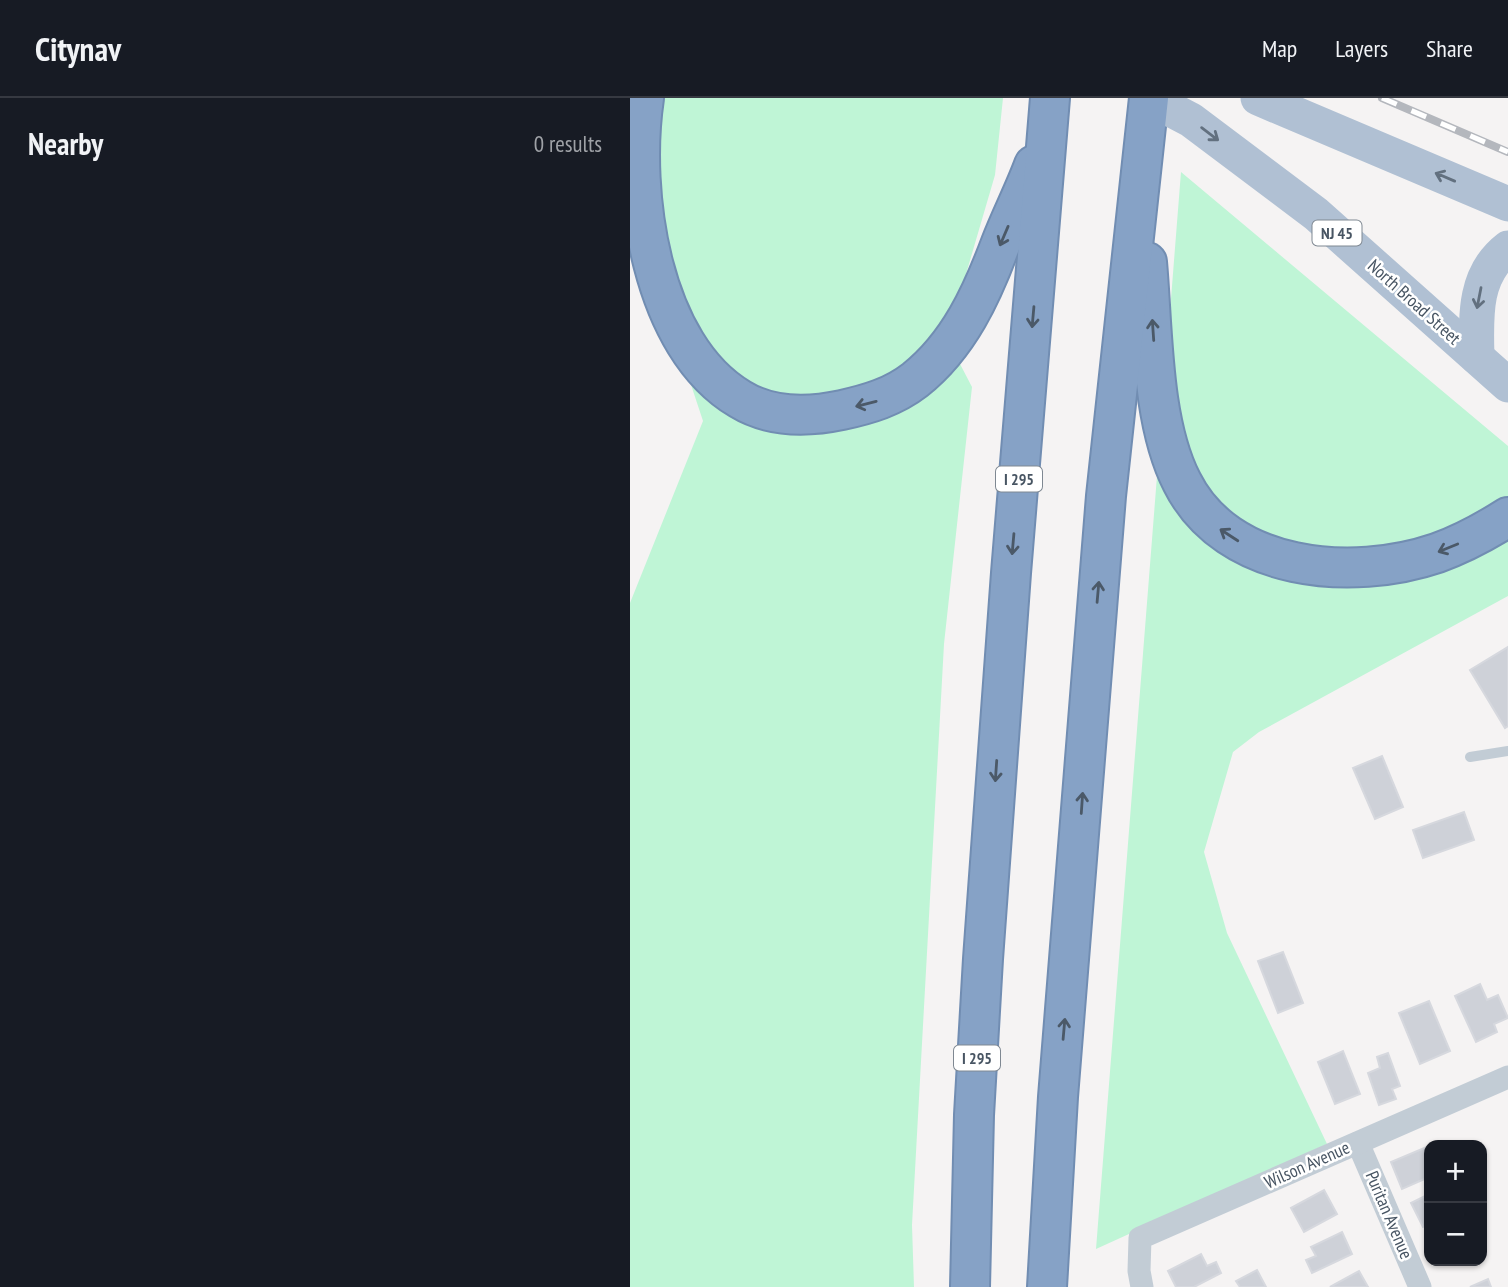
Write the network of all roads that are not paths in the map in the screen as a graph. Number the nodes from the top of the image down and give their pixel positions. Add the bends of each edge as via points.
1 (644, 98) edge
2 (1149, 98) edge
3 (1258, 98) edge
4 (1049, 113) edge
5 (1141, 176) junction
6 (1508, 204) edge
7 (1508, 248) edge
8 (1477, 357) junction
9 (1508, 385) edge
10 (1508, 517) edge
11 (1508, 751) edge
12 (1469, 757) dead end
13 (992, 830) junction
14 (1508, 1077) edge
15 (1058, 1097) junction
16 (1358, 1143) junction
17 (1141, 1281) edge
18 (953, 1287) edge
19 (970, 1287) edge
20 (1047, 1287) edge
21 (1065, 1287) edge
22 (1420, 1287) edge

4 -> 1 highway via 1022,198 992,270 959,332 937,359 884,400 801,416 771,412 741,400 715,380 677,338 640,252 632,220 631,148
2 - 5 highway
2 -> 8 main road, North Broad Street / NJ 45 via 1191,120 1316,214
6 -> 3 main road
4 -> 13 highway, I 295
10 -> 5 highway via 1437,553 1357,568 1310,565 1270,555 1211,522 1182,483 1163,425
15 -> 5 highway via 1105,510
7 -> 8 main road via 1487,269 1480,292
8 - 9 main road, North Broad Street / NJ 45
11 - 12 lane
13 - 18 highway via 970,994
13 - 19 highway, I 295 via 974,1115
14 - 16 street, Wilson Avenue
15 - 20 highway
15 - 21 highway via 1071,1165
16 - 17 street, Wilson Avenue via 1140,1238
16 - 22 street, Puritan Avenue

